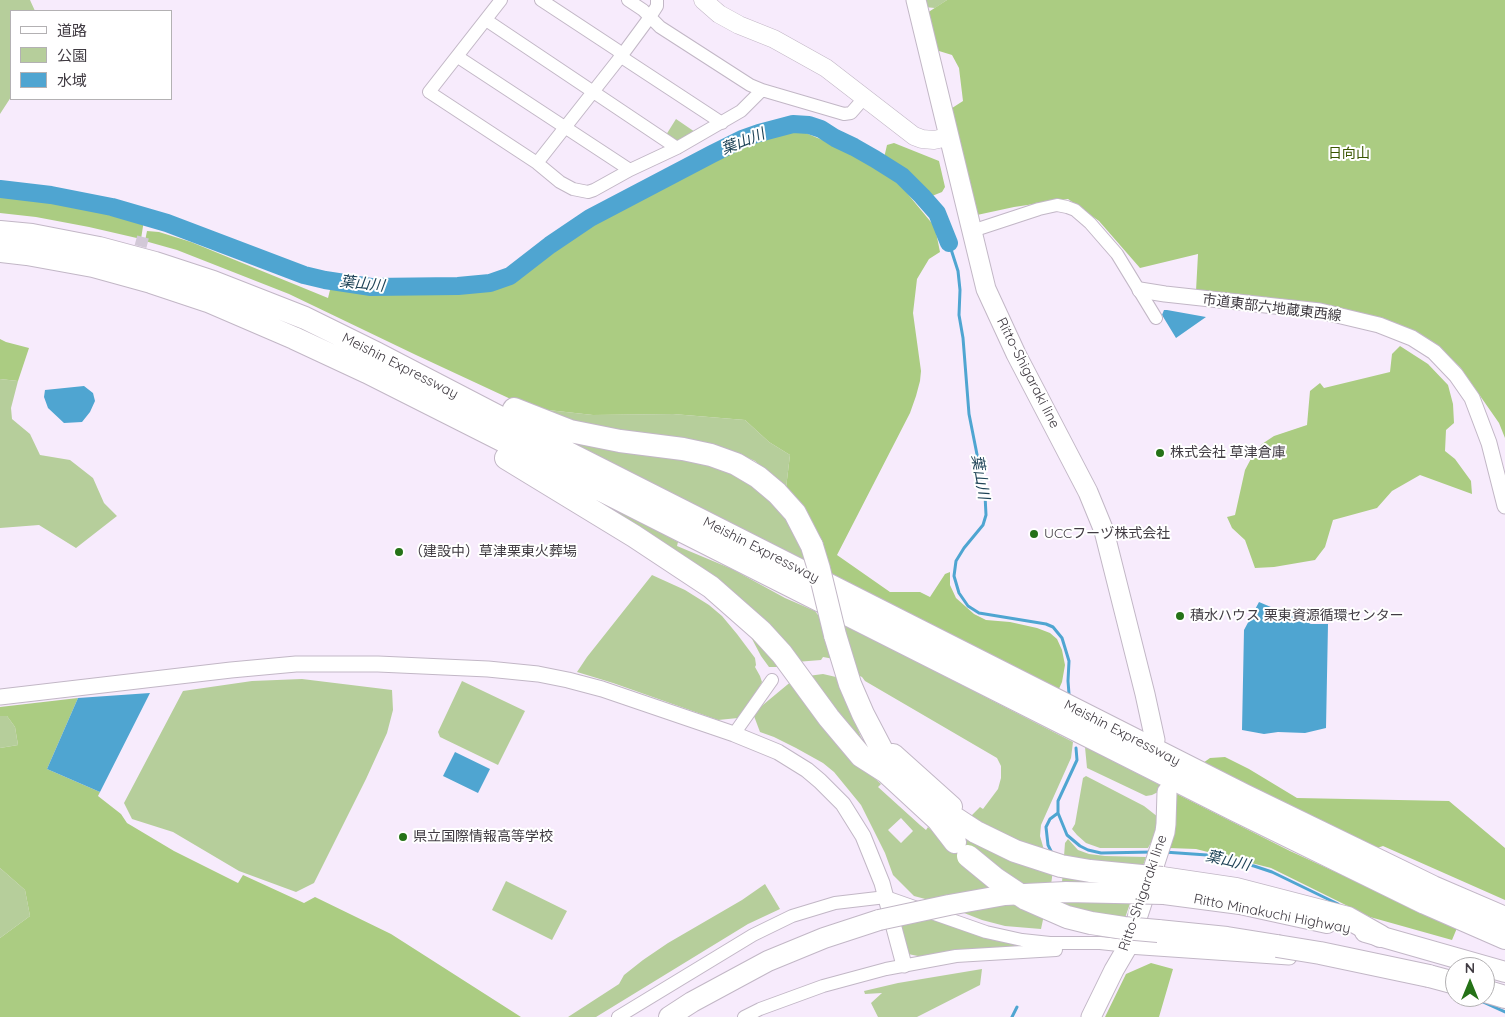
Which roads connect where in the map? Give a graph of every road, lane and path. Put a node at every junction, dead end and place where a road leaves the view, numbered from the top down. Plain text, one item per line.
1 (502, 0) edge
2 (541, 0) edge
3 (628, 0) edge
4 (657, 0) edge
5 (703, 0) edge
6 (916, 0) edge
7 (650, 17) junction
8 (486, 20) junction
9 (622, 55) junction
10 (458, 57) junction
11 (762, 90) junction
12 (593, 92) junction
13 (865, 97) junction
14 (722, 123) junction
15 (564, 127) junction
16 (948, 137) junction
17 (677, 148) junction
18 (536, 163) junction
19 (630, 170) junction
20 (972, 231) junction
21 (0, 232) edge
22 (0, 251) edge
23 (1140, 290) junction
24 (305, 318) junction
25 (1156, 318) dead end
26 (367, 372) junction
27 (1505, 506) edge
28 (772, 680) dead end
29 (0, 697) edge
30 (734, 734) junction
31 (1155, 740) dead end
32 (1167, 792) dead end
33 (965, 839) junction
34 (1161, 869) junction
35 (886, 897) junction
36 (1505, 918) edge
37 (1380, 936) joint
38 (1505, 938) edge
39 (1128, 946) junction
40 (1445, 961) edge
41 (1411, 964) joint
42 (904, 965) junction
43 (1445, 965) edge
44 (1445, 981) edge
45 (618, 1017) edge
46 (669, 1017) edge
47 (744, 1017) edge
48 (1091, 1017) edge

1 - 8 street
2 - 9 street
3 - 7 street
4 - 7 street
5 - 13 main road
6 - 16 main road, Ritto-Shigaraki line
7 - 9 street
7 - 11 street
8 - 10 street
8 - 12 street
9 - 12 street
9 - 14 street
10 - 15 street
10 - 18 street
11 - 13 street
11 - 14 street
12 - 15 street
12 - 17 street
13 - 16 main road
14 - 17 street
15 - 18 street
15 - 19 street
16 - 20 main road, Ritto-Shigaraki line
17 - 19 street
18 - 19 street
20 - 23 street
20 - 31 main road, Ritto-Shigaraki line
21 - 24 highway, Meishin Expressway
22 - 26 highway, Meishin Expressway
23 - 25 street
23 - 27 street, 市道東部六地蔵東西線
24 - 33 highway, bridge
24 - 36 highway, Meishin Expressway
26 - 33 highway
26 - 38 highway, Meishin Expressway
28 - 30 street
29 - 30 street
30 - 35 street
32 - 34 main road, Ritto-Shigaraki line
33 - 34 highway, bridge
33 - 44 highway, bridge
34 - 37 highway
34 - 39 main road, Ritto-Shigaraki line
34 - 46 highway, bridge
35 - 39 street
35 - 42 street
35 - 45 street
37 - 40 highway
39 - 41 street
39 - 42 street
39 - 48 main road, Ritto-Shigaraki line
41 - 43 street
42 - 47 street

